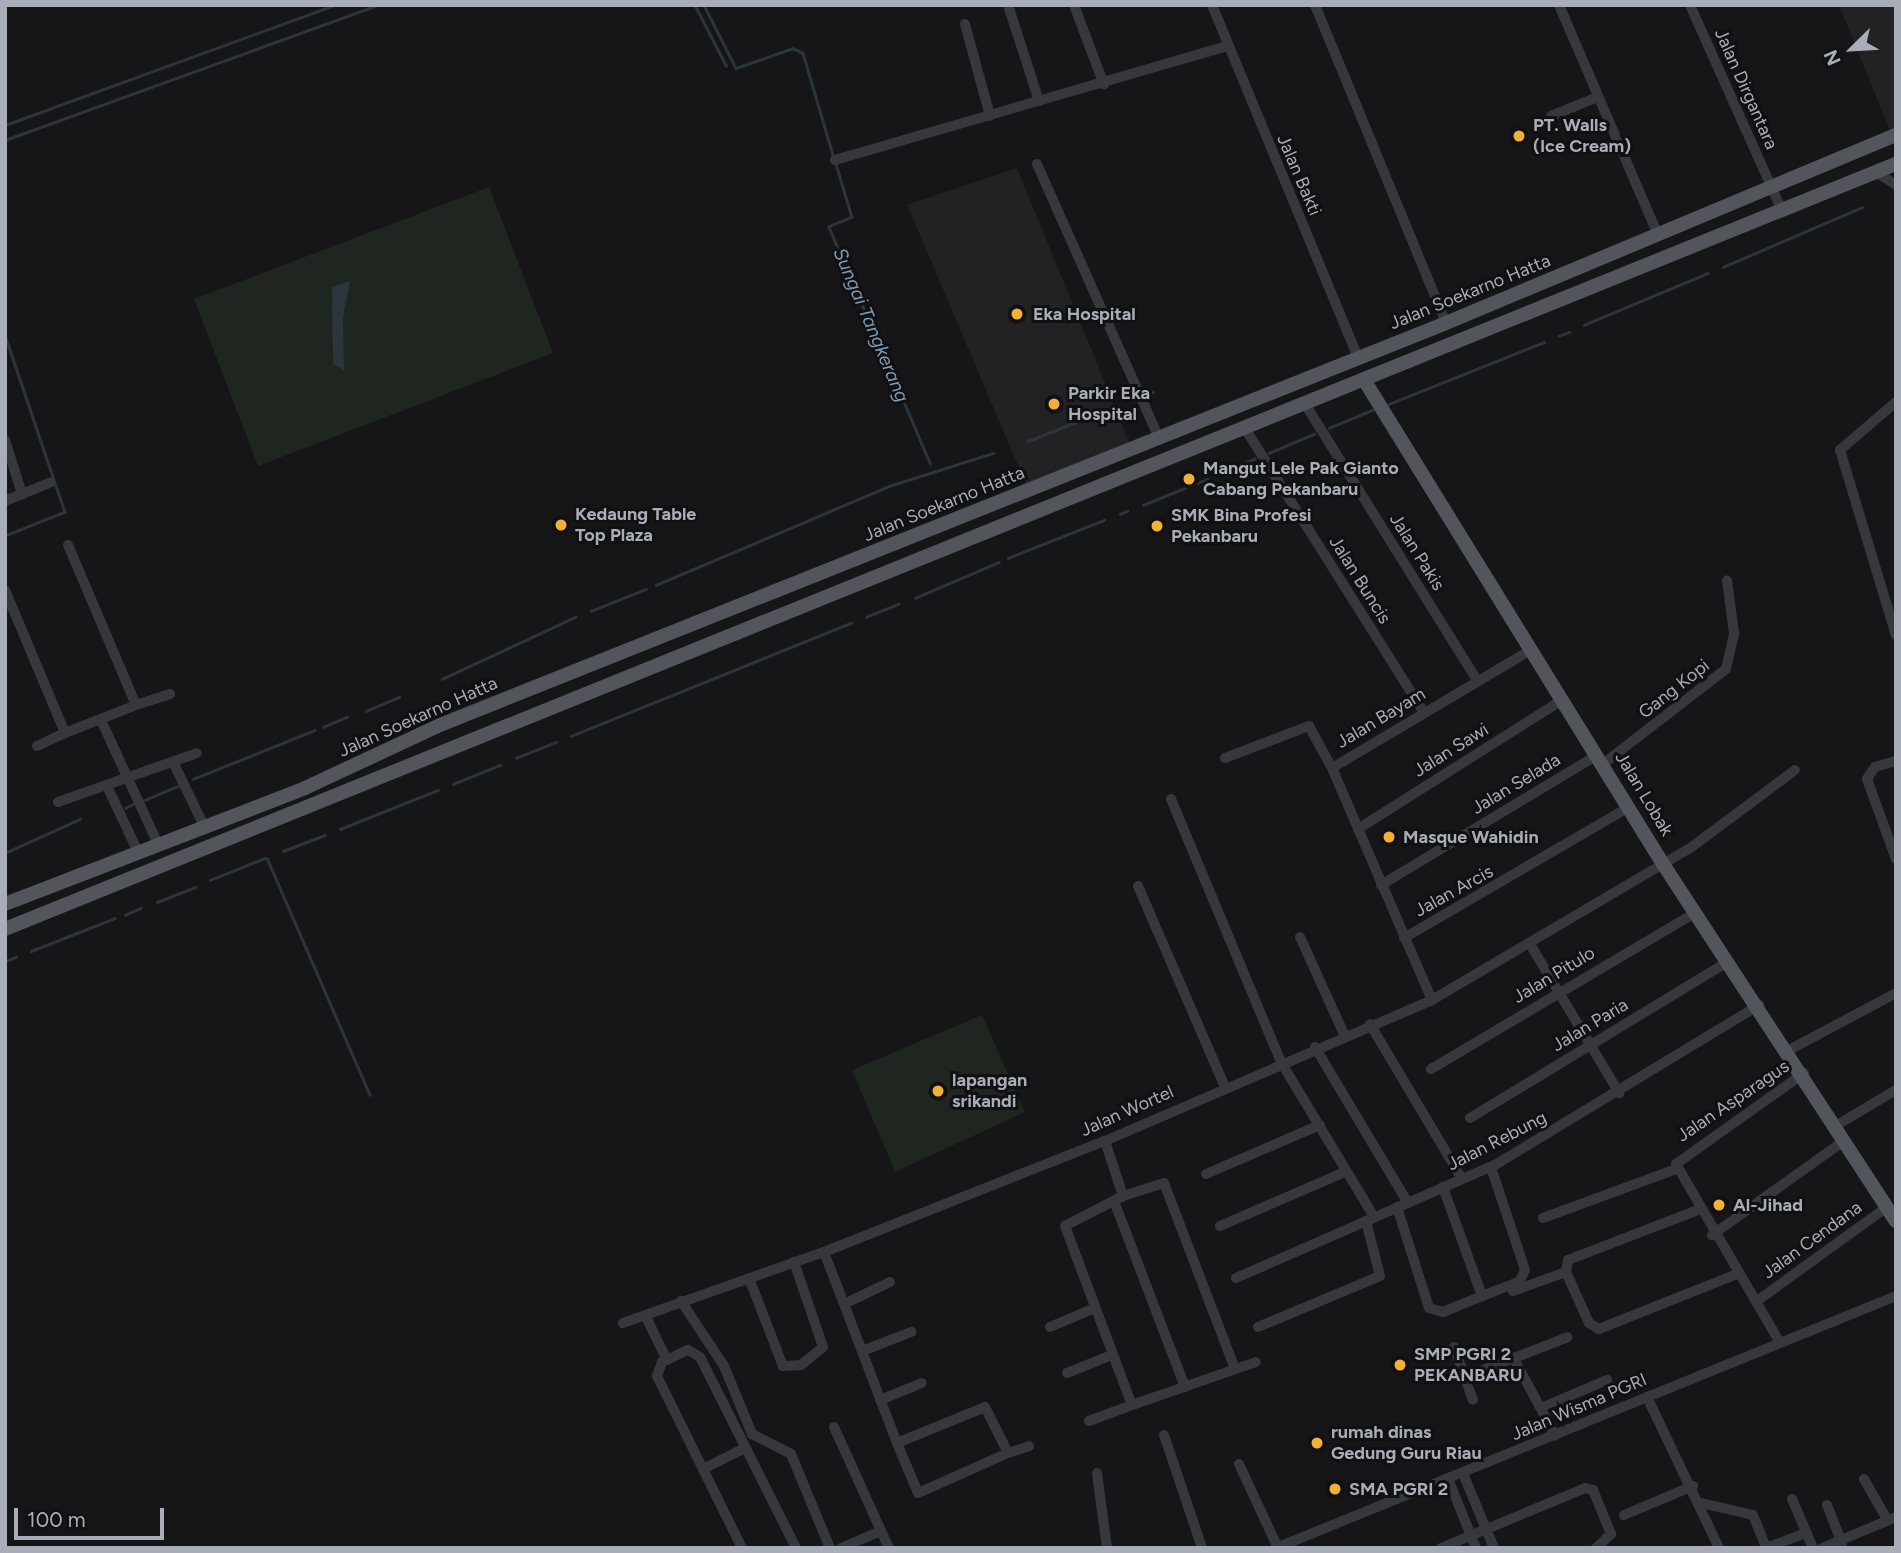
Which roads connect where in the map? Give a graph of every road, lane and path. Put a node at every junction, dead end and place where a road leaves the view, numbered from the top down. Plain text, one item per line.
1 (1008, 5) edge
2 (1074, 5) edge
3 (1212, 5) edge
4 (1315, 5) edge
5 (1559, 5) edge
6 (1689, 5) edge
7 (965, 24) dead end
8 (1227, 46) junction
9 (1104, 85) junction
10 (1595, 98) junction
11 (1039, 101) junction
12 (990, 116) junction
13 (1551, 116) dead end
14 (1896, 135) edge
15 (835, 160) dead end
16 (1037, 164) dead end
17 (1896, 164) edge
18 (1876, 172) junction
19 (1896, 185) edge
20 (1771, 188) junction
21 (1782, 211) junction
22 (1657, 235) junction
23 (1447, 323) junction
24 (1358, 357) junction
25 (1366, 383) junction
26 (1896, 402) edge
27 (1307, 407) junction
28 (1246, 430) junction
29 (1158, 436) junction
30 (5, 440) edge
31 (51, 482) dead end
32 (22, 494) junction
33 (5, 501) edge
34 (68, 545) dead end
35 (826, 573) junction
36 (1727, 580) dead end
37 (5, 590) edge
38 (836, 596) junction
39 (1896, 635) edge
40 (1531, 650) junction
41 (1477, 680) junction
42 (170, 694) dead end
43 (1562, 700) junction
44 (136, 705) junction
45 (1424, 713) junction
46 (101, 720) junction
47 (65, 733) junction
48 (37, 746) dead end
49 (197, 753) dead end
50 (1225, 758) dead end
51 (1600, 760) junction
52 (1896, 761) edge
53 (173, 762) junction
54 (1332, 768) junction
55 (1795, 770) dead end
56 (130, 777) junction
57 (107, 786) junction
58 (1171, 799) dead end
59 (58, 802) dead end
60 (1629, 807) junction
61 (205, 828) junction
62 (1358, 829) junction
63 (159, 846) junction
64 (139, 854) junction
65 (1896, 859) edge
66 (1663, 864) junction
67 (1381, 885) junction
68 (1138, 886) dead end
69 (5, 904) edge
70 (1696, 912) junction
71 (5, 929) edge
72 (1300, 937) dead end
73 (1404, 938) junction
74 (1530, 944) junction
75 (1728, 962) junction
76 (1559, 991) junction
77 (1896, 993) edge
78 (1432, 1000) junction
79 (1759, 1005) junction
80 (1370, 1024) junction
81 (1344, 1034) junction
82 (1589, 1046) junction
83 (1315, 1047) junction
84 (1789, 1049) junction
85 (1281, 1062) junction
86 (1431, 1069) dead end
87 (1804, 1073) junction
88 (1225, 1087) junction
89 (1896, 1090) edge
90 (1619, 1093) junction
91 (1470, 1118) dead end
92 (1320, 1125) junction
93 (1837, 1125) junction
94 (1845, 1140) junction
95 (1105, 1141) junction
96 (1678, 1163) junction
97 (1491, 1167) junction
98 (1347, 1171) junction
99 (1206, 1174) dead end
100 (1462, 1179) junction
101 (1443, 1187) junction
102 (1119, 1199) junction
103 (1403, 1205) junction
104 (1887, 1207) junction
105 (1698, 1210) junction
106 (1543, 1218) dead end
107 (1370, 1219) junction
108 (1896, 1221) edge
109 (1220, 1226) dead end
110 (1712, 1235) junction
111 (824, 1252) junction
112 (794, 1262) junction
113 (1566, 1272) junction
114 (1737, 1274) junction
115 (749, 1278) junction
116 (1236, 1278) dead end
117 (890, 1282) dead end
118 (1482, 1296) junction
119 (1896, 1296) edge
120 (681, 1301) junction
121 (1757, 1301) junction
122 (844, 1304) junction
123 (1095, 1308) junction
124 (645, 1315) junction
125 (1446, 1315) dead end
126 (623, 1323) dead end
127 (1051, 1327) dead end
128 (1258, 1327) dead end
129 (911, 1332) dead end
130 (1568, 1337) dead end
131 (1779, 1341) junction
132 (1454, 1347) dead end
133 (862, 1352) junction
134 (1112, 1355) junction
135 (1513, 1357) junction
136 (667, 1360) junction
137 (1256, 1362) dead end
138 (1235, 1369) junction
139 (1067, 1373) dead end
140 (1465, 1377) junction
141 (1607, 1380) dead end
142 (922, 1383) dead end
143 (1185, 1387) junction
144 (1647, 1397) junction
145 (880, 1399) junction
146 (1473, 1400) dead end
147 (1132, 1405) junction
148 (1541, 1408) junction
149 (1089, 1421) dead end
150 (834, 1427) dead end
151 (1164, 1435) dead end
152 (1555, 1436) junction
153 (897, 1443) junction
154 (1029, 1446) dead end
155 (745, 1448) junction
156 (1008, 1453) junction
157 (1239, 1464) dead end
158 (703, 1469) junction
159 (1097, 1473) dead end
160 (1464, 1476) junction
161 (1864, 1479) dead end
162 (1449, 1481) junction
163 (1693, 1486) junction
164 (1792, 1499) dead end
165 (1701, 1503) junction
166 (1827, 1505) dead end
167 (1625, 1515) dead end
168 (1892, 1519) edge
169 (1486, 1528) junction
170 (881, 1531) junction
171 (1806, 1533) junction
172 (1471, 1536) junction
173 (1842, 1542) junction
174 (1277, 1547) edge
175 (742, 1548) edge
176 (796, 1548) edge
177 (830, 1548) edge
178 (841, 1548) edge
179 (889, 1548) edge
180 (1107, 1548) edge
181 (1202, 1548) edge
182 (1441, 1548) edge
183 (1476, 1548) edge
184 (1494, 1548) edge
185 (1596, 1548) edge
186 (1719, 1548) edge
187 (1766, 1548) edge
188 (1813, 1548) edge
189 (1822, 1548) edge

1 - 11 street
2 - 9 street
3 - 8 street, Jalan Bakti
4 - 23 street
5 - 10 street
6 - 20 street, Jalan Dirgantara
7 - 12 street
8 - 9 street
8 - 24 street, Jalan Bakti
9 - 11 street
10 - 13 street
10 - 22 street
11 - 12 street
12 - 15 street
14 - 20 main road, Jalan Soekarno Hatta
16 - 29 street
17 - 18 main road
18 - 19 street
18 - 21 main road
20 - 21 street, Jalan Dirgantara
20 - 22 main road, Jalan Soekarno Hatta
21 - 25 main road
22 - 23 main road, Jalan Soekarno Hatta
23 - 24 main road, Jalan Soekarno Hatta
24 - 29 main road, Jalan Soekarno Hatta
25 - 27 main road
25 - 40 main road, Jalan Lobak
26 - 39 street
27 - 28 main road
27 - 41 street, Jalan Pakis
28 - 38 main road
28 - 45 street, Jalan Buncis
29 - 35 main road, Jalan Soekarno Hatta
30 - 32 street
31 - 32 street
32 - 33 street
34 - 44 street
35 - 38 main road
35 - 61 main road, Jalan Soekarno Hatta
36 - 51 street, Gang Kopi
37 - 47 street
38 - 71 main road
40 - 41 street, Jalan Bayam
40 - 43 main road, Jalan Lobak
41 - 45 street, Jalan Bayam
42 - 44 street
43 - 51 main road, Jalan Lobak
43 - 62 street, Jalan Sawi
44 - 46 street
45 - 54 street, Jalan Bayam
46 - 47 street
46 - 56 street
47 - 48 street
49 - 53 street
50 - 54 street, Jalan Bayam
51 - 60 main road, Jalan Lobak
51 - 67 street, Jalan Selada
52 - 65 street
53 - 56 street
53 - 61 street
54 - 62 street
55 - 66 street, Jalan Wortel
56 - 57 street
56 - 63 street
57 - 59 street
57 - 64 street
58 - 85 street
60 - 66 main road, Jalan Lobak
60 - 73 street, Jalan Arcis
61 - 63 main road, Jalan Soekarno Hatta
62 - 67 street
63 - 64 main road, Jalan Soekarno Hatta
64 - 69 main road, Jalan Soekarno Hatta
66 - 70 main road, Jalan Lobak
66 - 74 street, Jalan Wortel
67 - 73 street
68 - 88 street
70 - 75 main road, Jalan Lobak
70 - 76 street, Jalan Pitulo
72 - 81 street
73 - 78 street
74 - 76 street
74 - 78 street, Jalan Wortel
75 - 79 main road, Jalan Lobak
75 - 82 street, Jalan Paria
76 - 82 street
76 - 86 street, Jalan Pitulo
77 - 84 street
78 - 80 street, Jalan Wortel
79 - 84 main road, Jalan Lobak
79 - 90 street, Jalan Rebung
80 - 81 street, Jalan Wortel
80 - 100 street
81 - 83 street, Jalan Wortel
82 - 90 street
82 - 91 street, Jalan Paria
83 - 85 street, Jalan Wortel
83 - 103 street
84 - 87 main road, Jalan Lobak
85 - 88 street, Jalan Wortel
85 - 92 street
87 - 93 main road, Jalan Lobak
87 - 96 street, Jalan Asparagus
88 - 95 street, Jalan Wortel
89 - 93 street
90 - 97 street, Jalan Rebung
92 - 98 street
92 - 99 street
93 - 94 main road, Jalan Lobak
94 - 104 main road, Jalan Lobak
94 - 110 street
95 - 102 street
95 - 111 street, Jalan Wortel
96 - 105 street
96 - 106 street, Jalan Asparagus
97 - 100 street, Jalan Rebung
97 - 118 street
98 - 107 street
98 - 109 street
100 - 101 street, Jalan Rebung
101 - 103 street, Jalan Rebung
101 - 118 street
102 - 123 street
102 - 138 street
102 - 143 street
103 - 107 street, Jalan Rebung
103 - 118 street
104 - 108 main road, Jalan Lobak
104 - 121 street, Jalan Cendana
105 - 110 street
105 - 113 street
107 - 116 street, Jalan Rebung
107 - 128 street
110 - 114 street
111 - 112 street, Jalan Wortel
111 - 122 street
112 - 115 street, Jalan Wortel
112 - 115 street
113 - 114 street
113 - 125 street
114 - 121 street
115 - 120 street, Jalan Wortel
117 - 122 street
119 - 131 street, Jalan Wisma PGRI
120 - 124 street, Jalan Wortel
120 - 177 street
121 - 131 street
122 - 133 street
123 - 127 street
123 - 134 street
124 - 126 street, Jalan Wortel
124 - 136 street
129 - 133 street
130 - 135 street
131 - 144 street, Jalan Wisma PGRI
132 - 140 street
133 - 145 street
134 - 139 street
134 - 147 street
135 - 140 street
135 - 148 street
136 - 155 street
136 - 158 street
137 - 138 street
138 - 143 street
140 - 146 street
141 - 148 street
142 - 145 street
143 - 147 street
144 - 152 street, Jalan Wisma PGRI
144 - 163 street
145 - 153 street
147 - 149 street
148 - 152 street
150 - 170 street
151 - 181 street
152 - 160 street, Jalan Wisma PGRI
153 - 156 street
153 - 156 street
154 - 156 street
155 - 158 street
155 - 176 street
157 - 174 street
158 - 175 street
159 - 180 street
160 - 162 street, Jalan Wisma PGRI
160 - 169 street
161 - 168 street
162 - 172 street
162 - 174 street, Jalan Wisma PGRI
163 - 165 street
163 - 167 street
164 - 171 street
165 - 186 street
165 - 187 street
166 - 173 street
168 - 173 street
169 - 172 street
169 - 184 street
169 - 185 street
170 - 178 street
170 - 179 street
171 - 187 street
171 - 188 street
172 - 182 street
172 - 183 street
173 - 189 street

